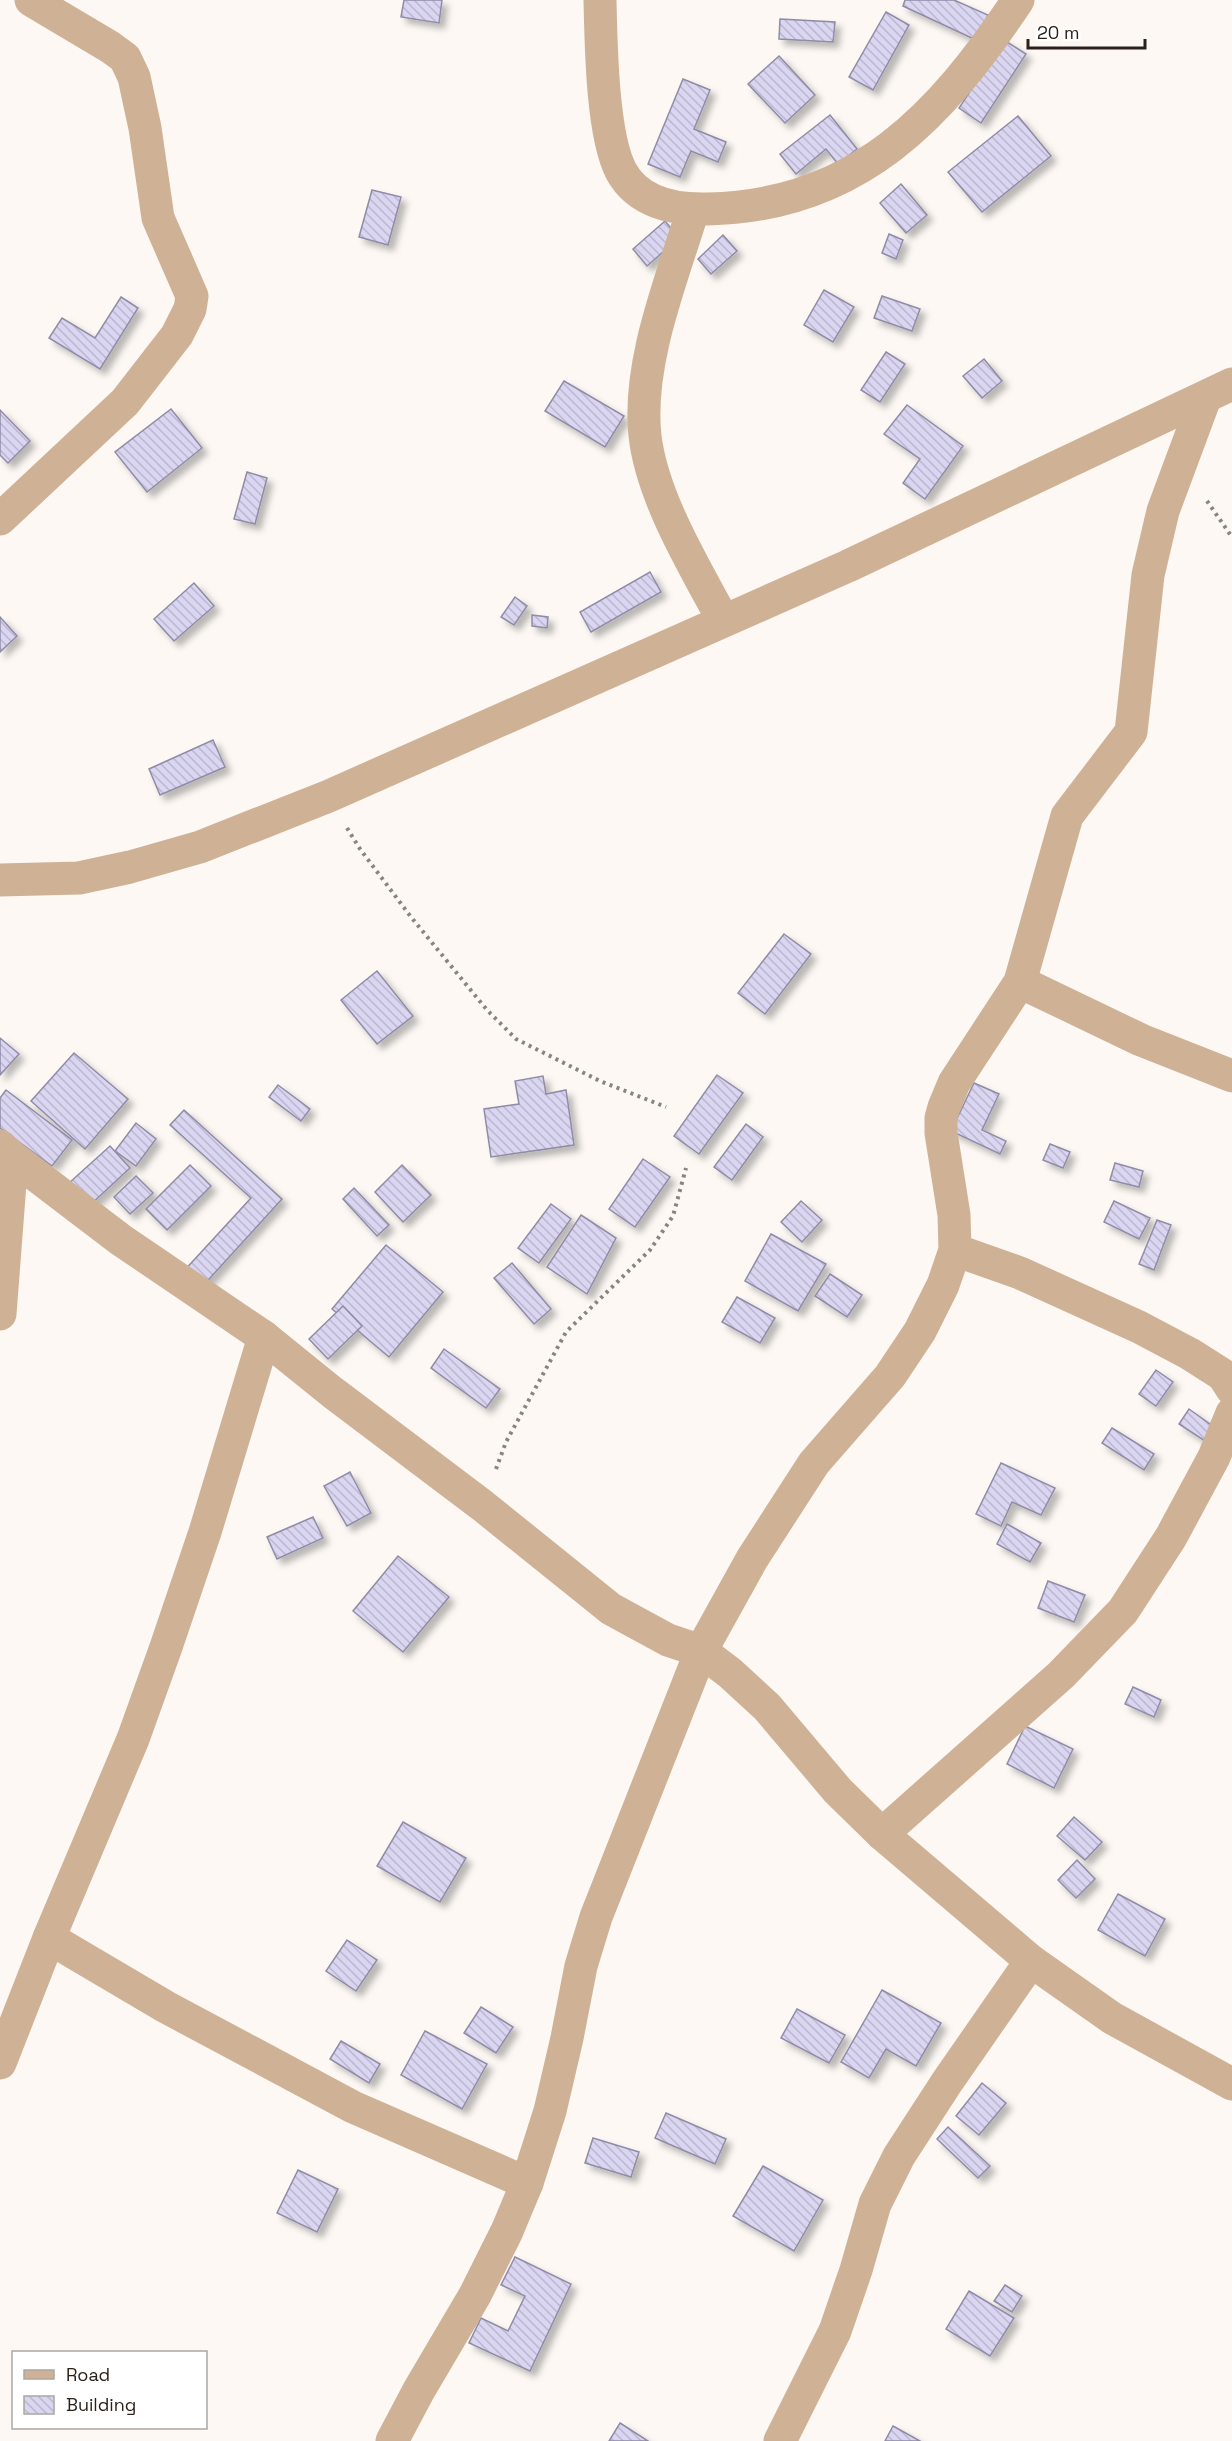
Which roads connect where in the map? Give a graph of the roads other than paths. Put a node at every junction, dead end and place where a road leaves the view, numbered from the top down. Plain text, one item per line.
1 (31, 0) edge
2 (600, 0) edge
3 (1018, 0) edge
4 (693, 210) junction
5 (1218, 391) edge
6 (0, 519) edge
7 (723, 620) junction
8 (0, 880) edge
9 (1020, 982) junction
10 (1232, 1076) edge
11 (6, 1151) edge
12 (955, 1250) junction
13 (0, 1314) edge
14 (264, 1337) junction
15 (1229, 1379) edge
16 (1232, 1413) edge
17 (701, 1651) junction
18 (882, 1834) junction
19 (49, 1938) junction
20 (1031, 1961) junction
21 (0, 2062) edge
22 (1232, 2084) edge
23 (527, 2183) junction
24 (392, 2441) edge
25 (780, 2441) edge

1 - 6 street
2 - 4 street
3 - 4 street
4 - 7 street
5 - 7 street
5 - 9 street
7 - 8 street
9 - 10 street
9 - 12 street
11 - 13 street
11 - 14 street
12 - 15 street
12 - 17 street
14 - 17 street
14 - 19 street
16 - 18 street
17 - 18 street
17 - 23 street
18 - 20 street
19 - 21 street
19 - 23 street
20 - 22 street
20 - 25 street
23 - 24 street

